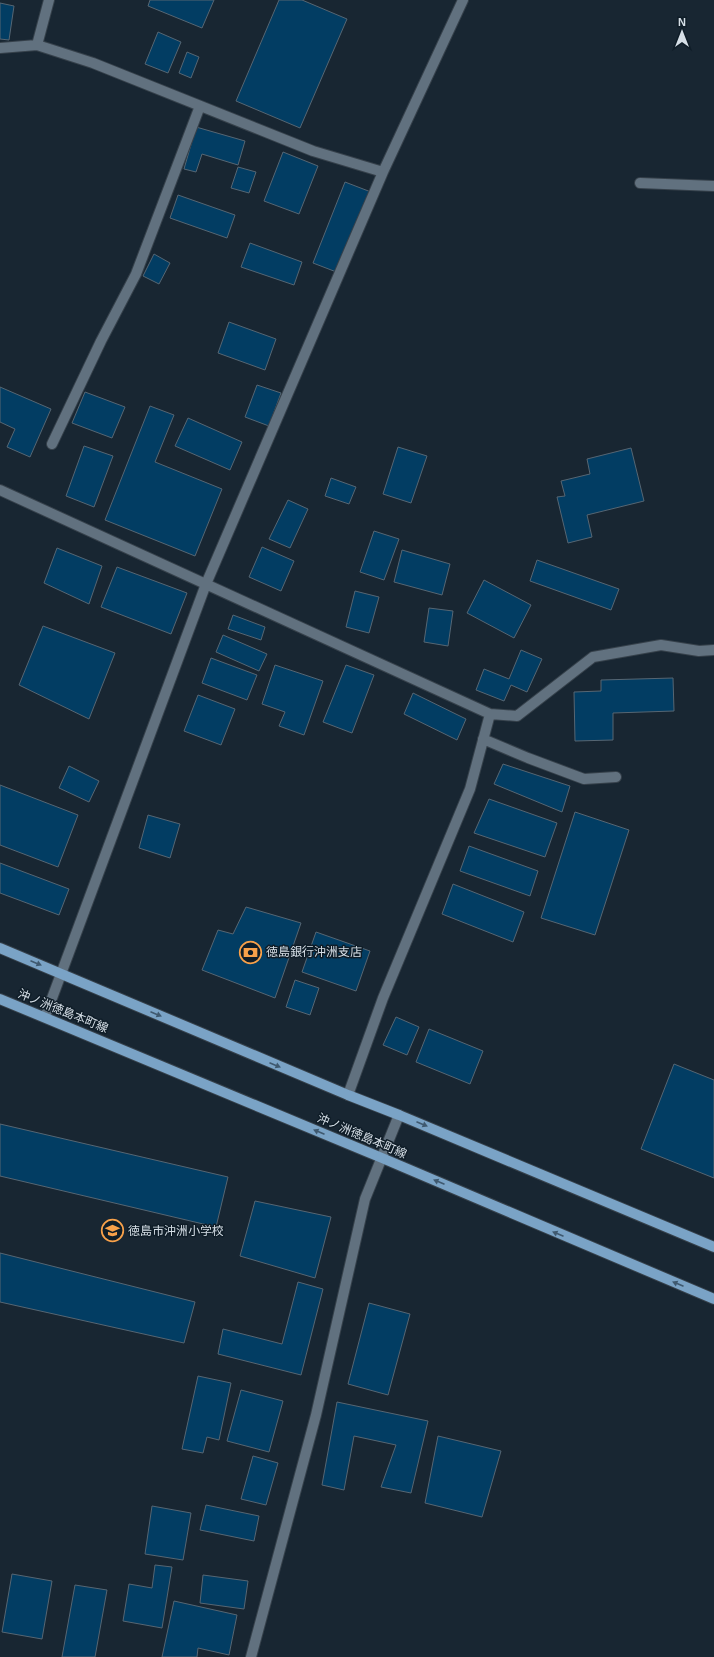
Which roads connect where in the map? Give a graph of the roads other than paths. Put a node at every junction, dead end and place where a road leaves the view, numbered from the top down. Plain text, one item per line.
1 (49, 0) edge
2 (463, 0) edge
3 (37, 45) junction
4 (0, 48) edge
5 (200, 106) junction
6 (383, 172) junction
7 (640, 183) dead end
8 (714, 186) edge
9 (52, 444) dead end
10 (0, 490) edge
11 (206, 584) junction
12 (714, 650) edge
13 (490, 714) junction
14 (483, 739) junction
15 (616, 777) dead end
16 (0, 948) edge
17 (60, 974) junction
18 (0, 999) edge
19 (45, 1017) junction
20 (348, 1095) junction
21 (399, 1115) junction
22 (382, 1158) junction
23 (714, 1247) edge
24 (714, 1299) edge
25 (251, 1657) edge

1 - 3 street
2 - 6 street
3 - 4 street
3 - 5 street
5 - 6 street
5 - 9 street
6 - 11 street
7 - 8 street
10 - 11 street
11 - 13 street
11 - 17 street
12 - 13 street
13 - 14 street
14 - 15 street
14 - 20 street
16 -> 17 main road
17 - 19 street
17 -> 20 main road
18 - 19 main road, 沖ノ洲徳島本町線
22 -> 19 main road, 沖ノ洲徳島本町線
20 - 21 main road
21 - 22 street
21 -> 23 main road
24 -> 22 main road, 沖ノ洲徳島本町線
22 - 25 street

